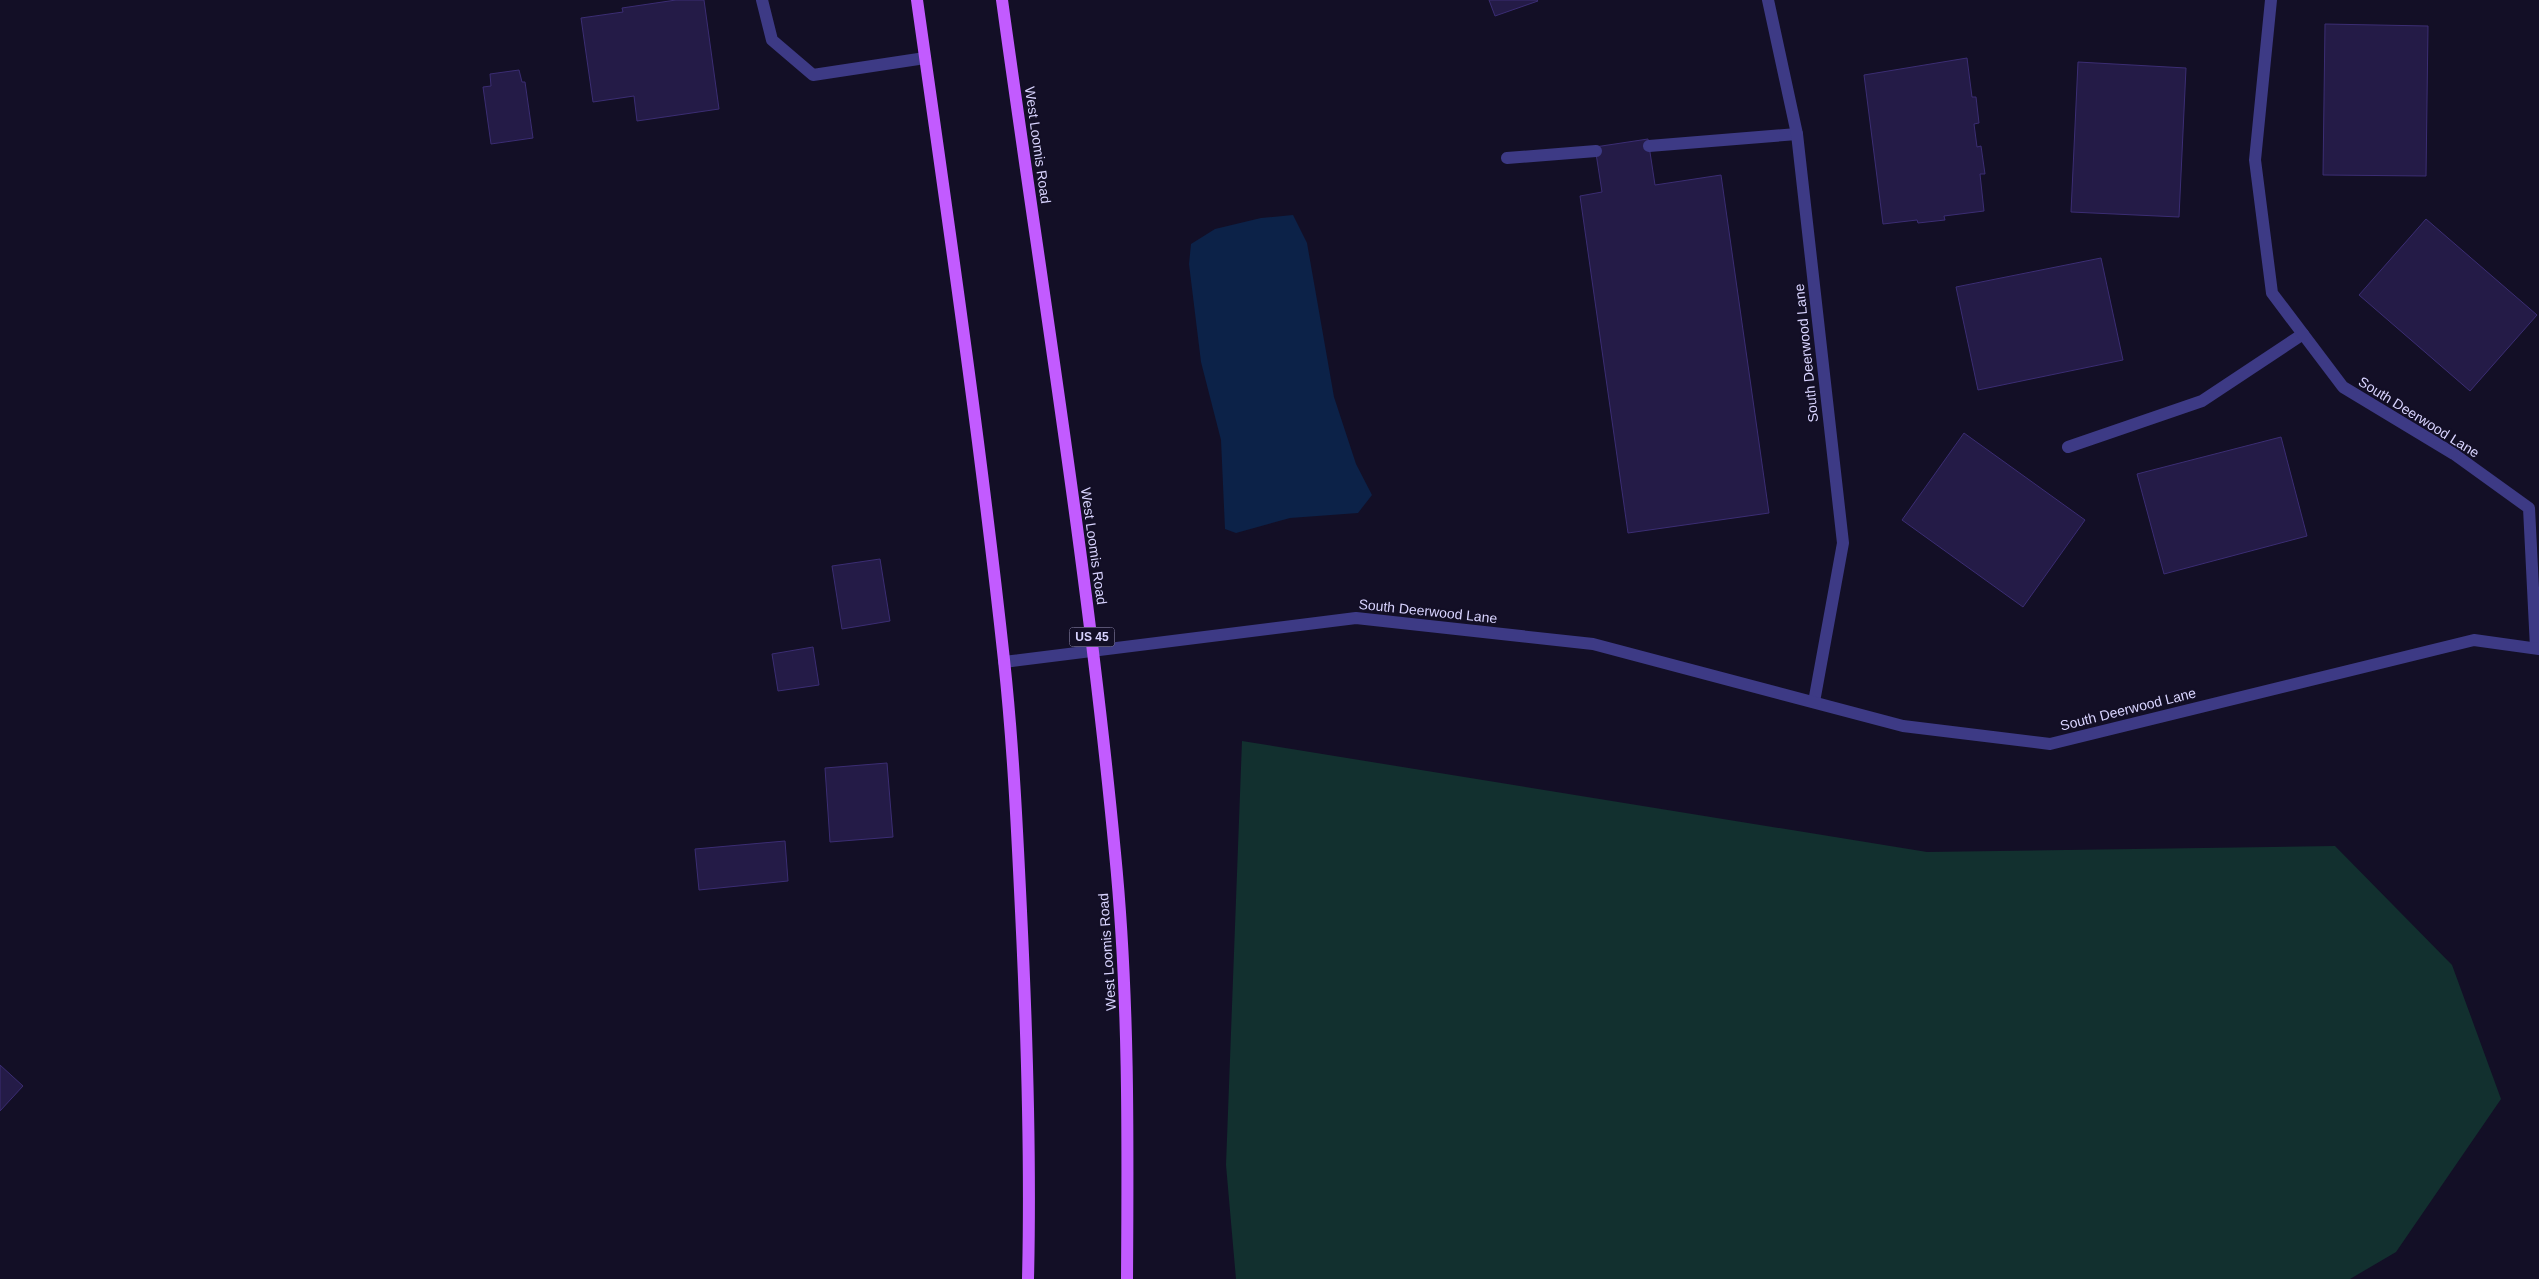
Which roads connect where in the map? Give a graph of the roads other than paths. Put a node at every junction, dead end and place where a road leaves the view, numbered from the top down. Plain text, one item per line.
1 (762, 0) edge
2 (917, 0) edge
3 (1002, 0) edge
4 (1768, 0) edge
5 (2271, 0) edge
6 (925, 58) junction
7 (1797, 134) junction
8 (1649, 146) dead end
9 (1596, 151) dead end
10 (1507, 158) dead end
11 (2302, 334) junction
12 (2068, 447) dead end
13 (2538, 649) edge
14 (1094, 650) junction
15 (1004, 662) junction
16 (1814, 702) junction
17 (1028, 1279) edge
18 (1127, 1279) edge

1 - 6 street
2 - 6 main road
3 - 14 main road, West Loomis Road / US 45
4 - 7 street, South Deerwood Lane
5 - 11 street, South Deerwood Lane
6 - 15 main road
7 - 8 street
7 - 16 street, South Deerwood Lane
9 - 10 street
11 - 12 street
11 - 13 street, South Deerwood Lane
13 - 16 street, South Deerwood Lane
14 - 15 street, South Deerwood Lane
14 - 16 street, South Deerwood Lane
14 - 18 main road, West Loomis Road / US 45
15 - 17 main road

